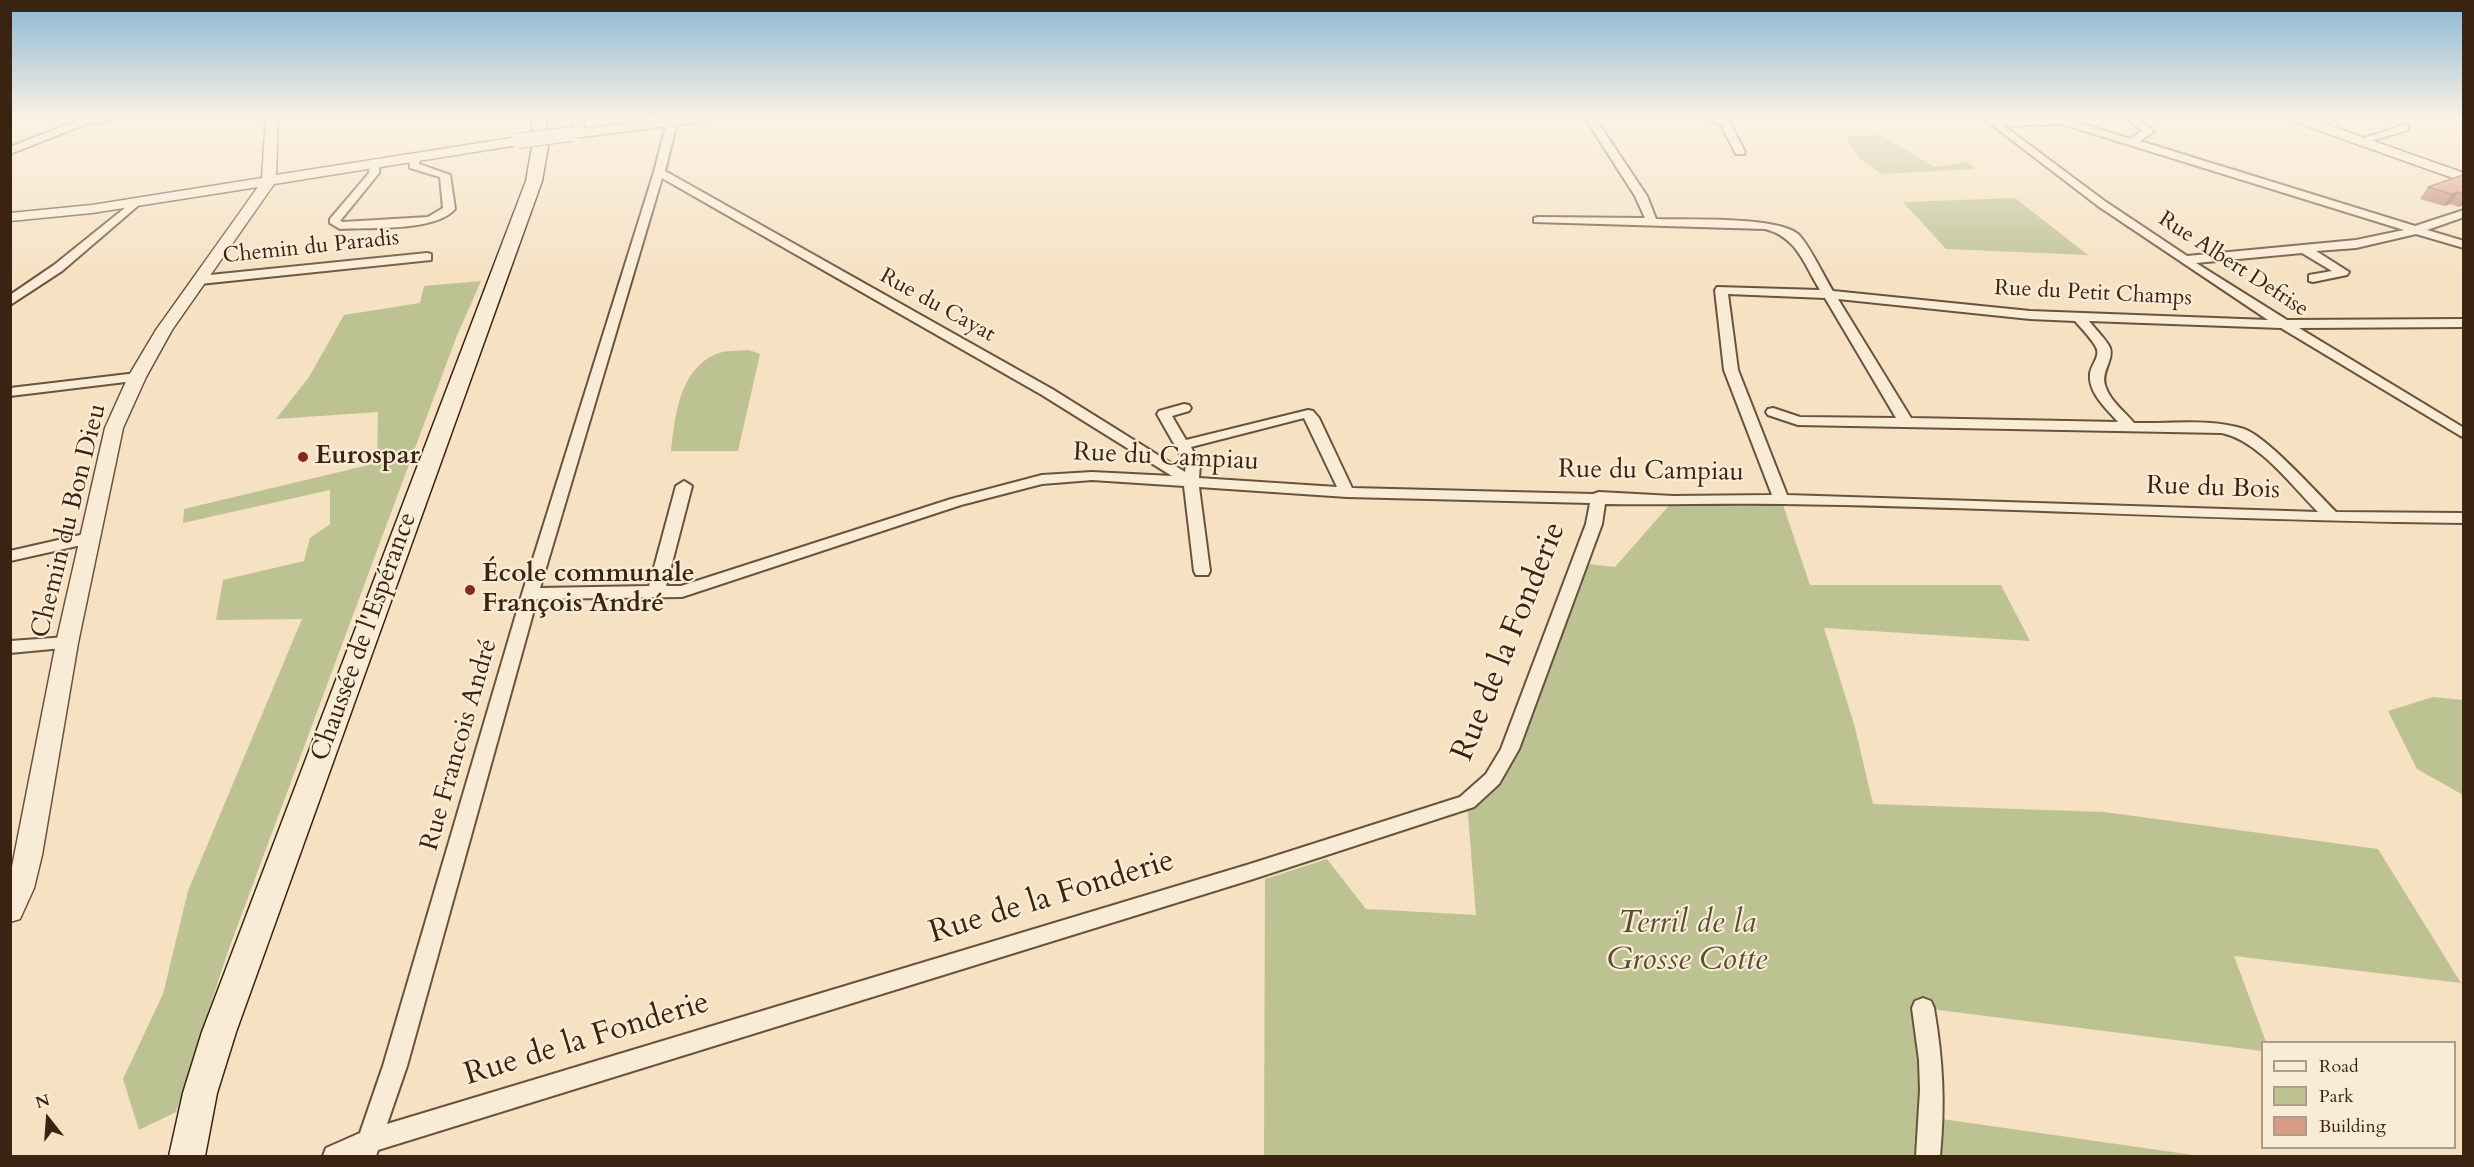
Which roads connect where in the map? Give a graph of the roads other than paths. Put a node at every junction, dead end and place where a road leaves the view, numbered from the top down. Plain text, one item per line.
1 (269, 172) edge
2 (322, 172) edge
3 (374, 172) edge
4 (436, 172) edge
5 (536, 172) edge
6 (659, 172) joint
7 (1626, 172) edge
8 (2057, 172) edge
9 (2230, 172) edge
10 (2448, 172) edge
11 (2463, 178) edge
12 (269, 181) junction
13 (136, 202) junction
14 (2463, 213) edge
15 (10, 217) edge
16 (1538, 220) dead end
17 (1652, 222) junction
18 (2416, 230) junction
19 (2463, 245) edge
20 (2304, 249) junction
21 (427, 257) dead end
22 (2186, 260) junction
23 (2313, 278) dead end
24 (200, 280) junction
25 (1721, 290) joint
26 (1830, 295) junction
27 (10, 301) edge
28 (2079, 317) junction
29 (2463, 322) edge
30 (2284, 324) junction
31 (137, 377) junction
32 (12, 394) edge
33 (1184, 408) dead end
34 (1773, 412) dead end
35 (1906, 422) junction
36 (2129, 426) junction
37 (2463, 434) edge
38 (1182, 445) junction
39 (1191, 482) junction
40 (684, 486) dead end
41 (1347, 492) junction
42 (1599, 497) junction
43 (1780, 499) junction
44 (1962, 505) joint
45 (2332, 517) junction
46 (2463, 518) edge
47 (89, 538) junction
48 (10, 556) edge
49 (1202, 571) dead end
50 (656, 591) junction
51 (530, 594) junction
52 (67, 643) junction
53 (10, 647) edge
54 (10, 911) edge
55 (1923, 1008) dead end
56 (367, 1149) edge
57 (187, 1156) edge
58 (335, 1156) edge
59 (1928, 1156) edge

1 - 12 street
2 - 12 street
3 - 4 street
5 - 57 main road, Chaussée de l'Espérance
6 - 39 street, Rue du Cayat
6 - 51 street, Rue Francois André
7 - 17 street
8 - 22 street, Rue Albert Defrise
9 - 18 street
10 - 11 street
12 - 13 street
12 - 24 street, Chemin du Bon Dieu
13 - 15 street
13 - 27 street
14 - 18 street
16 - 17 street
17 - 26 street
18 - 19 street
18 - 20 street
20 - 22 street
20 - 23 street
21 - 24 street, Chemin du Paradis
22 - 30 street, Rue Albert Defrise
24 - 31 street, Chemin du Bon Dieu
25 - 26 street, Rue du Petit Champs
25 - 43 street, Rue du Campiau
26 - 28 street, Rue du Petit Champs
26 - 35 street
28 - 30 street, Rue du Petit Champs
28 - 36 street
29 - 30 street, Rue du Petit Champs
30 - 37 street, Rue Albert Defrise
31 - 32 street
31 - 47 street, Chemin du Bon Dieu
33 - 38 street
34 - 35 street
35 - 36 street
36 - 45 street
38 - 39 street
38 - 41 street
39 - 41 street, Rue du Campiau
39 - 49 street
39 - 50 street, Rue du Campiau
40 - 50 street
41 - 42 street, Rue du Campiau
42 - 43 street, Rue du Campiau
42 - 56 street, Rue de la Fonderie
43 - 44 street, Rue du Campiau
44 - 45 street, Rue du Bois
45 - 46 street, Rue du Bois
47 - 48 street
47 - 52 street, Chemin du Bon Dieu
50 - 51 street, Rue du Campiau
51 - 56 street, Rue Francois André
52 - 53 street
52 - 54 street, Chemin du Bon Dieu
55 - 59 street
56 - 58 street, Rue de la Fonderie

